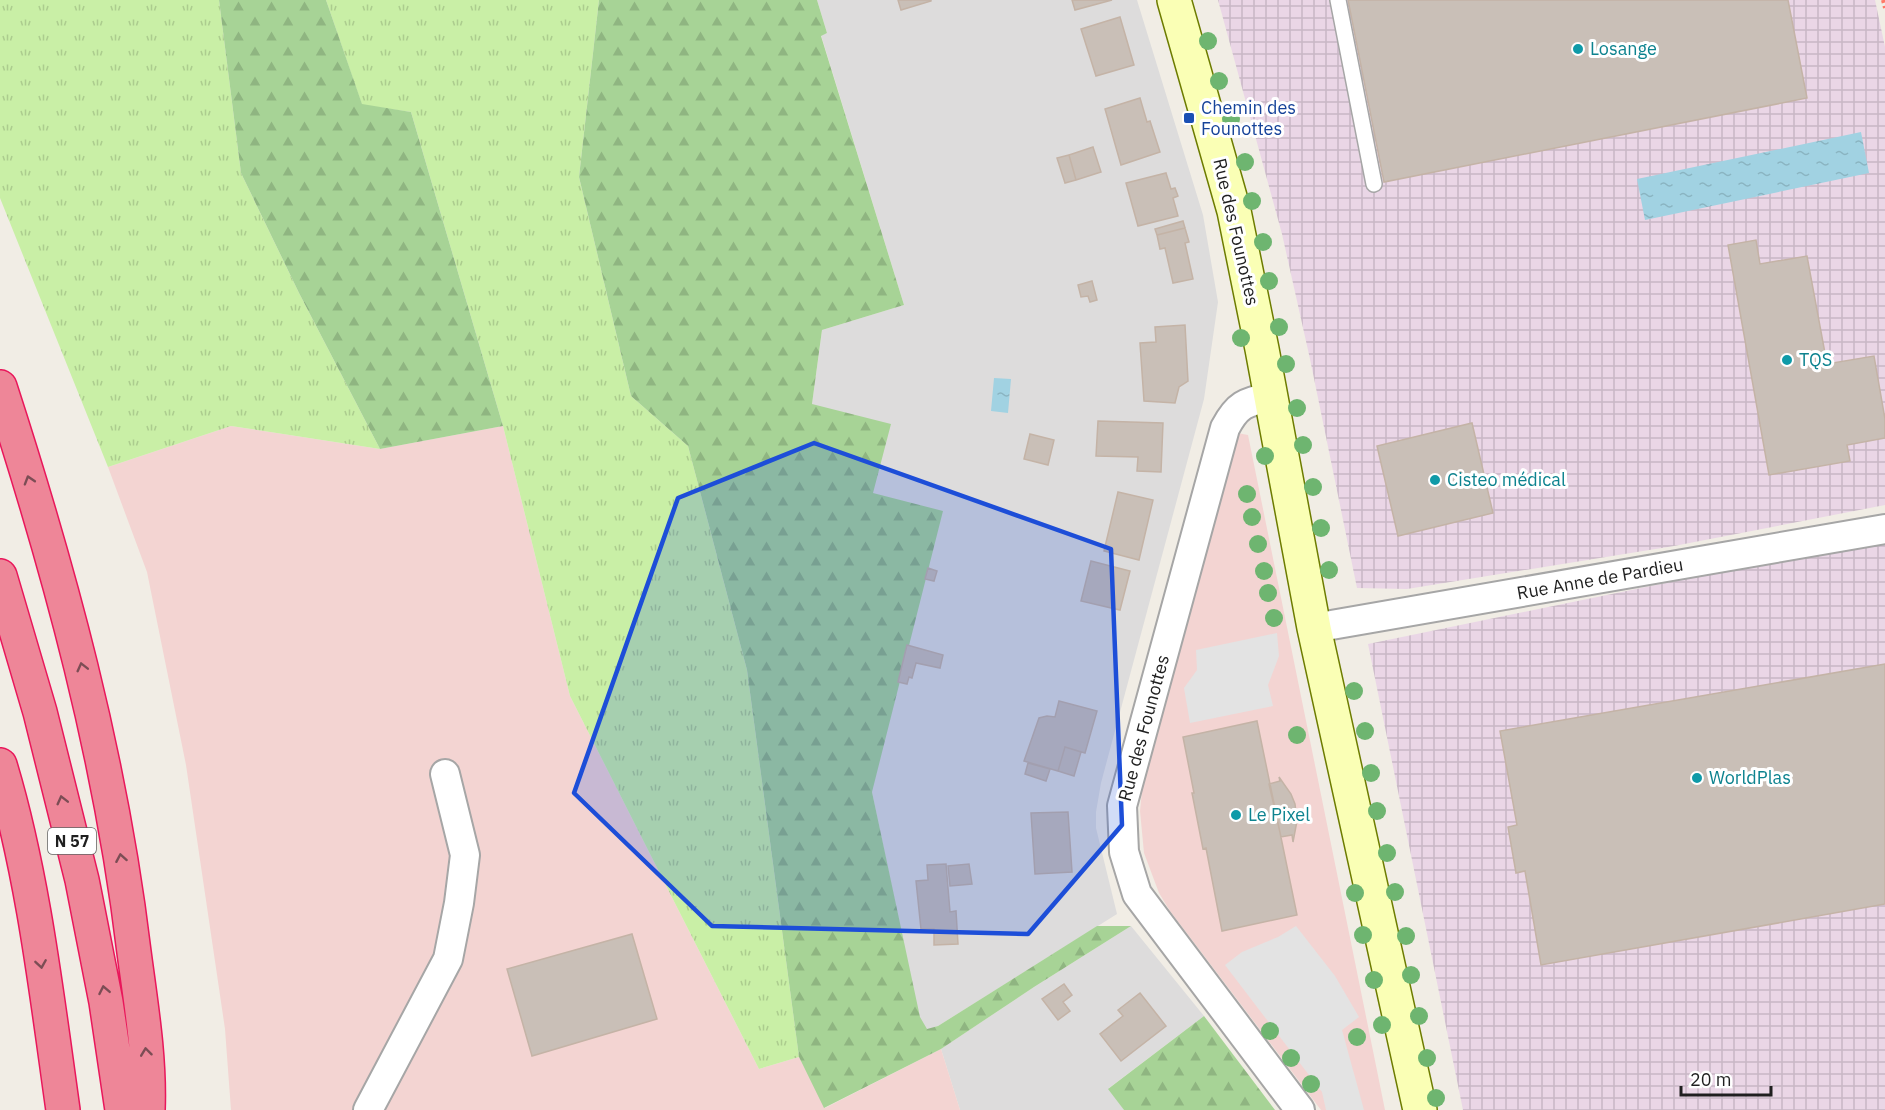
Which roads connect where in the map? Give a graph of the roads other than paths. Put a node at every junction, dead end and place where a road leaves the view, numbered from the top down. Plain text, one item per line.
1 (1174, 0) edge
2 (1338, 0) edge
3 (1374, 184) dead end
4 (0, 387) edge
5 (1270, 397) junction
6 (1885, 529) edge
7 (0, 576) edge
8 (1314, 628) junction
9 (0, 765) edge
10 (445, 774) dead end
11 (0, 821) edge
12 (32, 906) junction
13 (63, 1110) edge
14 (122, 1110) edge
15 (148, 1110) edge
16 (368, 1110) edge
17 (1300, 1110) edge
18 (1420, 1110) edge

1 - 5 street, Rue des Founottes
2 - 3 lane
15 -> 4 highway
5 - 8 street, Rue des Founottes
5 - 17 street, Rue des Founottes
6 - 8 street, Rue Anne de Pardieu
14 -> 7 highway, N 57
8 - 18 street, Rue des Founottes
9 - 12 highway, N 57
10 - 16 street
11 - 12 highway
12 -> 13 highway, N 57

